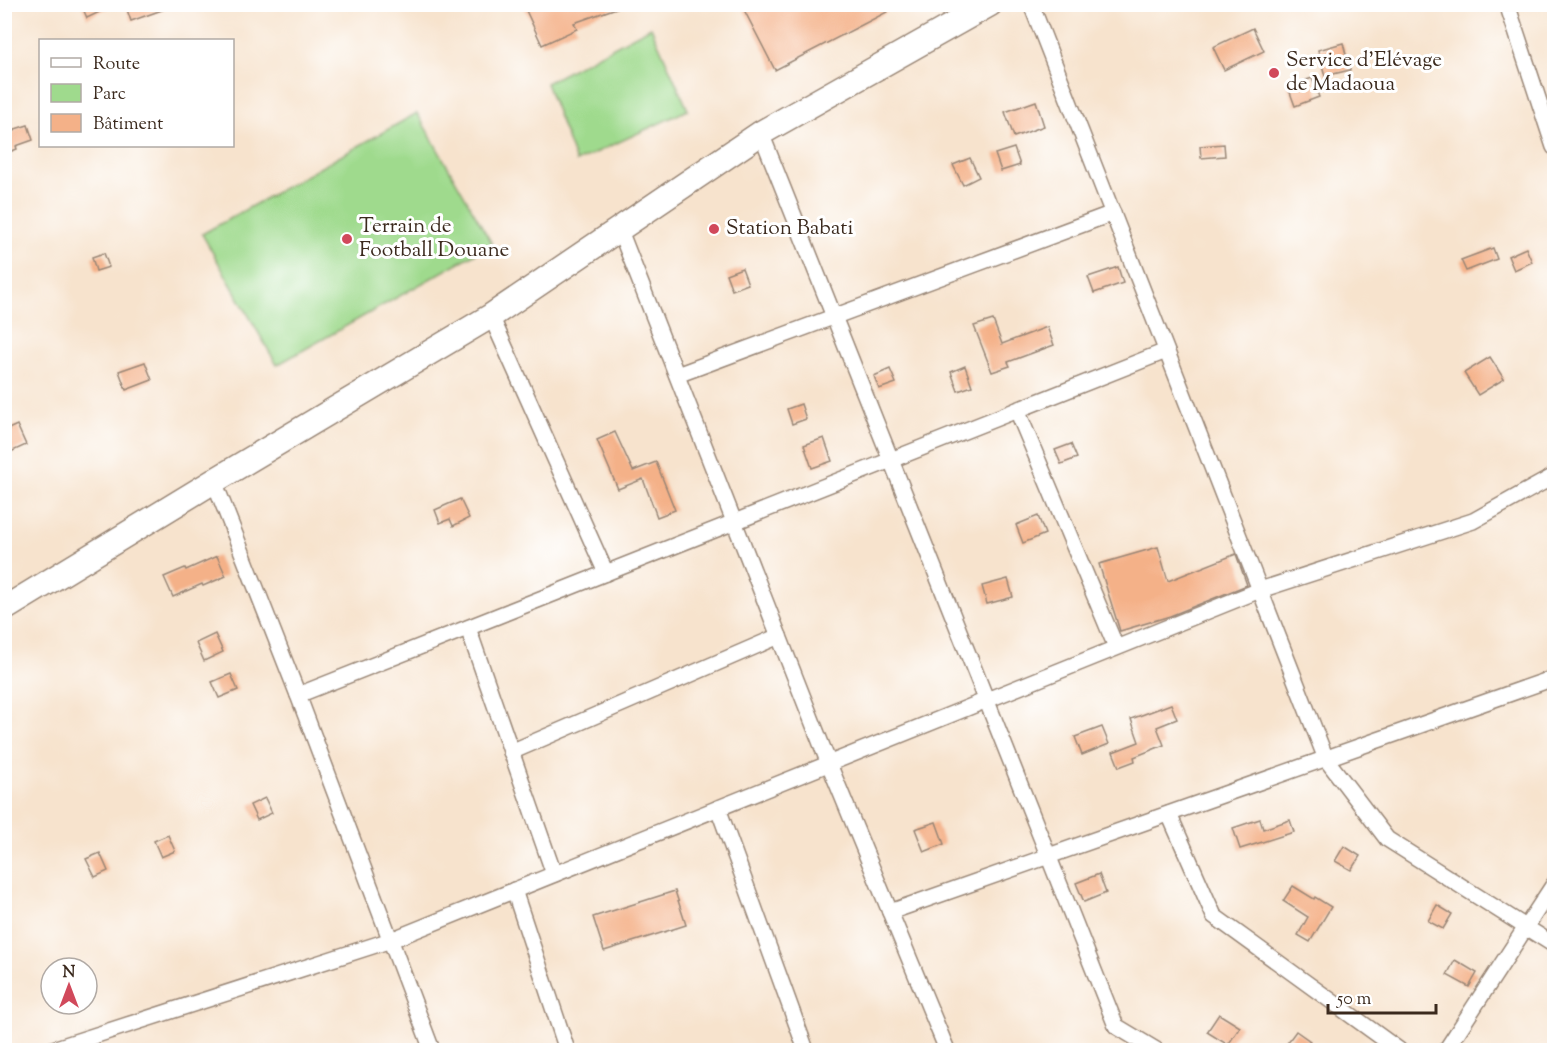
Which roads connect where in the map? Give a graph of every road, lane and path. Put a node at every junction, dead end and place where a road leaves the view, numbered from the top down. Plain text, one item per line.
1 (990, 4) edge
2 (1031, 4) edge
3 (1507, 4) edge
4 (761, 133) junction
5 (1554, 147) edge
6 (1113, 213) junction
7 (619, 228) junction
8 (491, 316) junction
9 (835, 316) junction
10 (1166, 351) junction
11 (677, 375) junction
12 (1017, 410) junction
13 (892, 460) junction
14 (1554, 476) edge
15 (214, 481) junction
16 (735, 522) junction
17 (606, 573) junction
18 (1260, 590) junction
19 (4, 609) edge
20 (468, 628) junction
21 (779, 636) junction
22 (1116, 648) junction
23 (1554, 678) edge
24 (298, 695) junction
25 (987, 700) junction
26 (511, 752) junction
27 (1326, 759) junction
28 (829, 764) junction
29 (718, 808) junction
30 (1169, 814) junction
31 (1049, 856) junction
32 (554, 874) junction
33 (1554, 884) edge
34 (514, 890) junction
35 (890, 912) junction
36 (1526, 927) junction
37 (391, 940) junction
38 (1554, 945) edge
39 (50, 1050) edge
40 (432, 1050) edge
41 (567, 1050) edge
42 (806, 1050) edge
43 (947, 1050) edge
44 (1156, 1050) edge
45 (1399, 1050) edge
46 (1446, 1050) edge

1 - 4 highway
2 - 6 street
3 - 5 street
4 - 7 highway
4 - 9 street
6 - 9 street
6 - 10 street
7 - 8 highway
7 - 11 street
8 - 15 highway
8 - 17 street
9 - 11 street
9 - 13 street
10 - 12 street
10 - 18 street
11 - 16 street
12 - 13 street
12 - 22 street
13 - 16 street
13 - 25 street
14 - 18 street
15 - 19 highway
15 - 24 street
16 - 17 street
16 - 21 street
17 - 20 street
18 - 22 street
18 - 27 street
20 - 24 street
20 - 26 street
21 - 26 street
21 - 28 street
22 - 25 street
23 - 27 street
24 - 37 street
25 - 28 street
25 - 31 street
26 - 32 street
27 - 30 street
27 - 36 street
28 - 29 street
28 - 35 street
29 - 32 street
29 - 42 street
30 - 31 street
30 - 45 street
31 - 35 street
31 - 44 street
32 - 34 street
33 - 36 street
34 - 37 street
34 - 41 street
35 - 43 street
36 - 38 street
36 - 46 street
37 - 39 street
37 - 40 street

